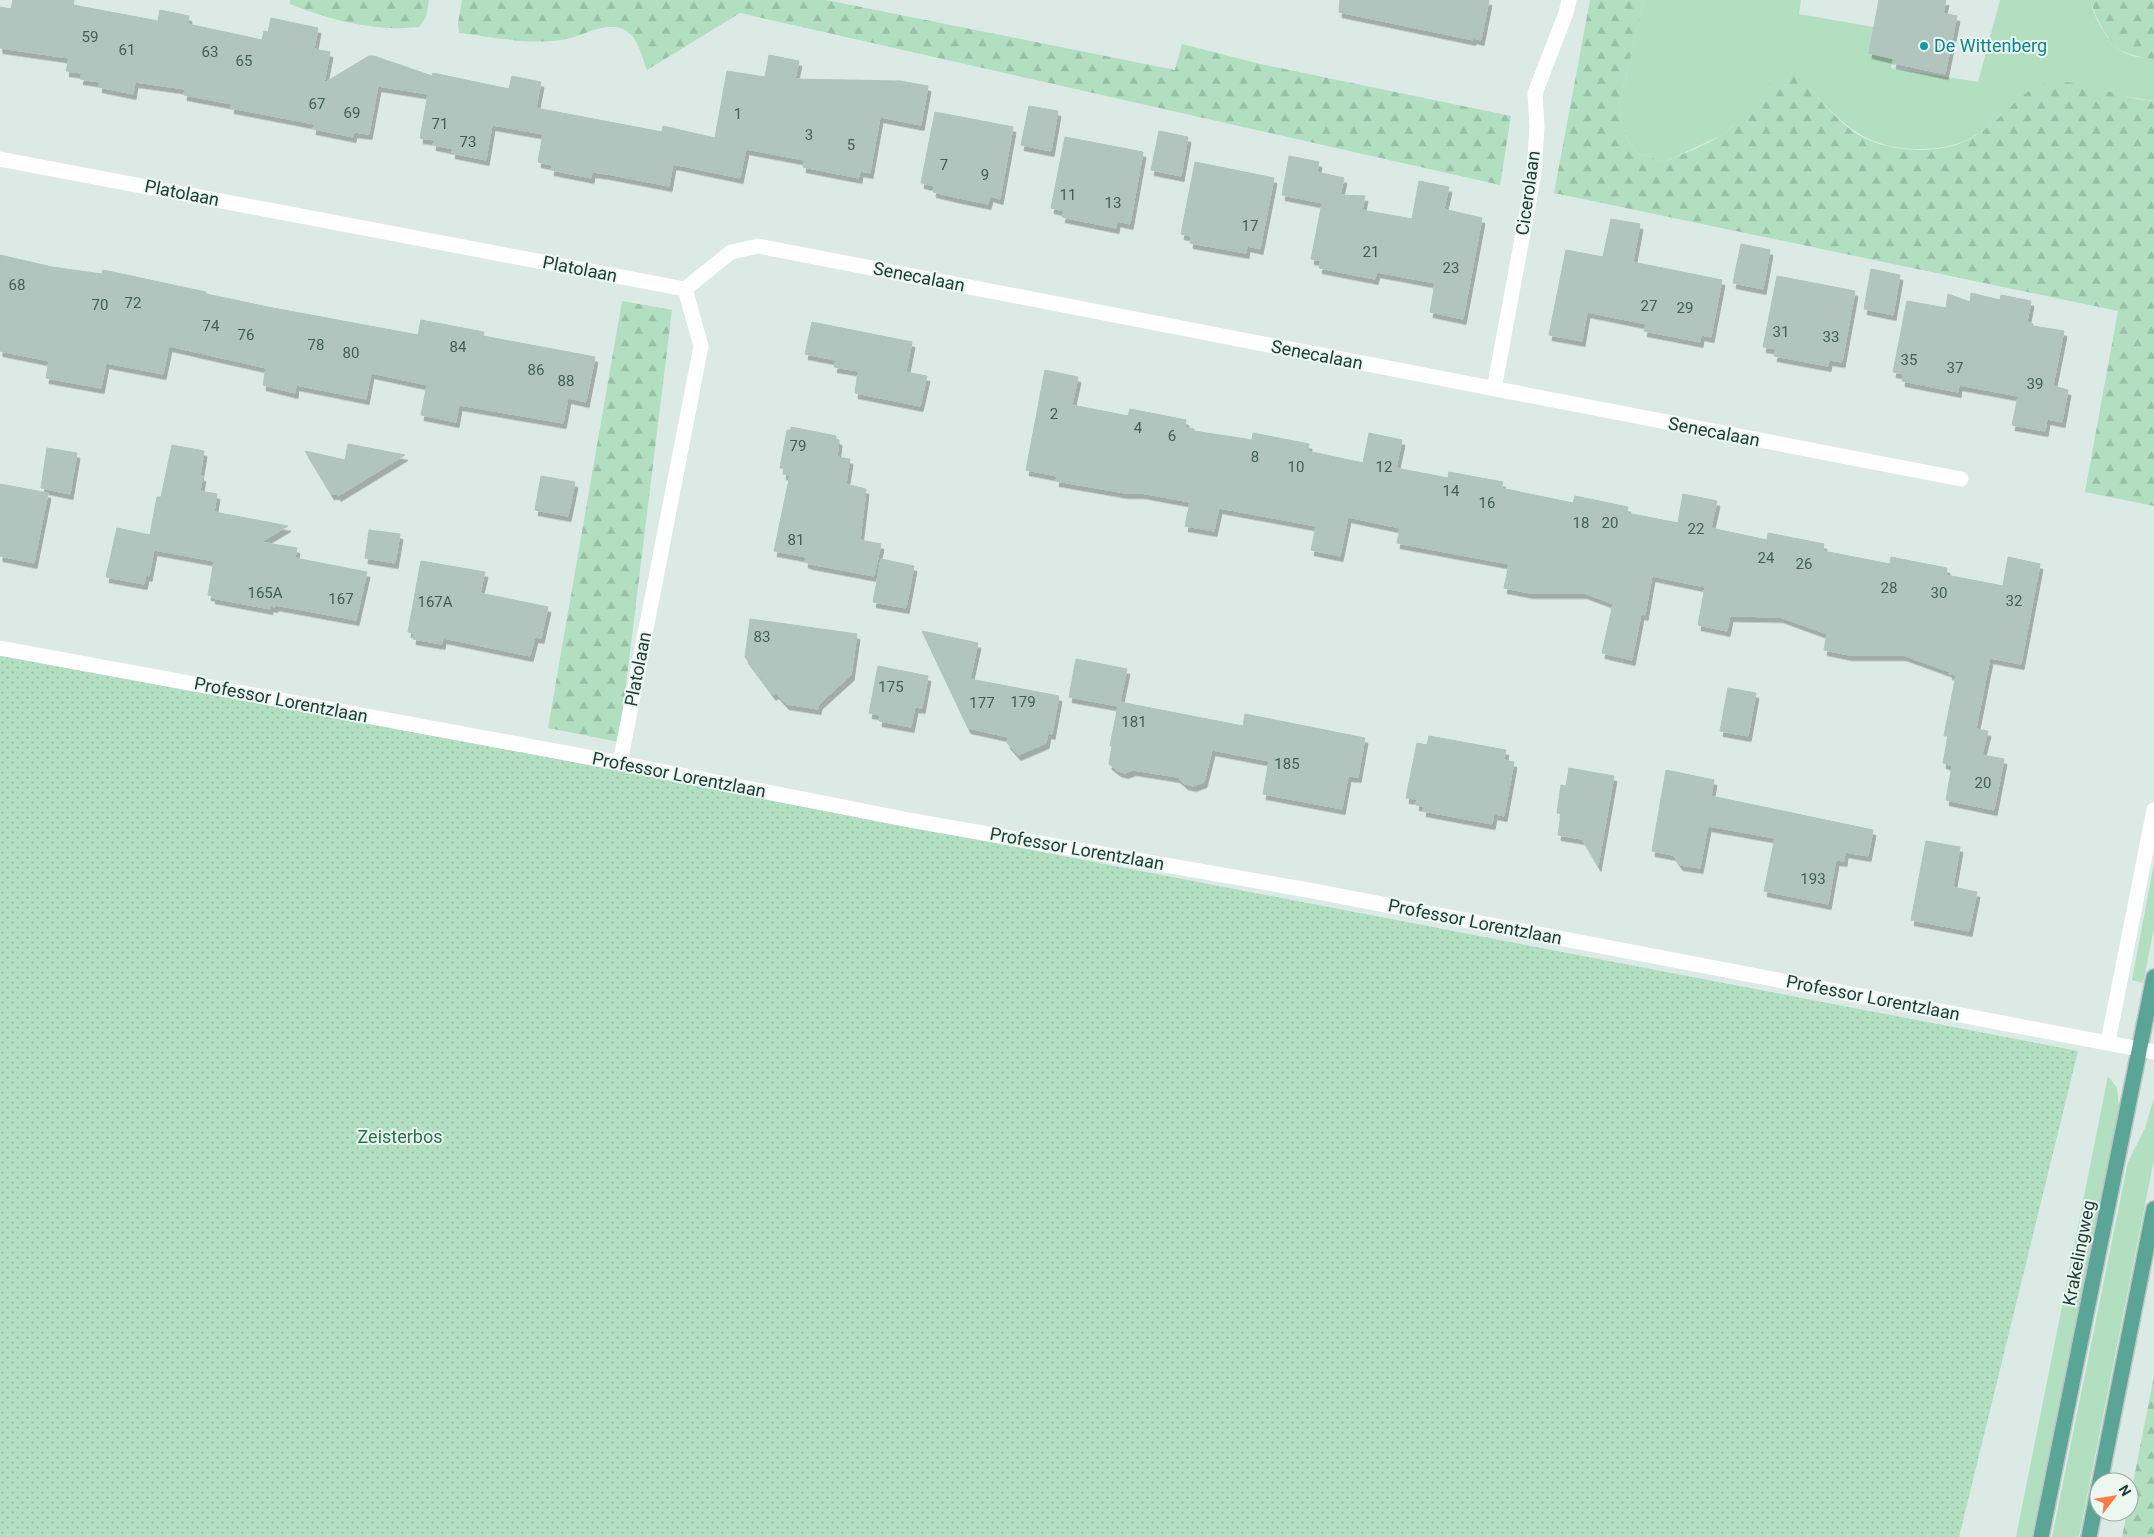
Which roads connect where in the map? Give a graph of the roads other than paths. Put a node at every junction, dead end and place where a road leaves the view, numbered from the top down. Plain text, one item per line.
1 (1569, 0) edge
2 (0, 158) edge
3 (685, 288) junction
4 (1494, 389) junction
5 (1961, 479) dead end
6 (0, 648) edge
7 (620, 763) junction
8 (2154, 810) edge
9 (2154, 977) edge
10 (2108, 1042) junction
11 (2147, 1050) edge
12 (2154, 1208) edge
13 (2102, 1472) edge
14 (2092, 1522) edge
15 (2041, 1537) edge
16 (2089, 1537) edge

1 - 4 street, Cicerolaan
2 - 3 street, Platolaan
3 - 4 street, Senecalaan
3 - 7 street, Platolaan
4 - 5 street, Senecalaan
6 - 7 street, Professor Lorentzlaan
7 - 10 street, Professor Lorentzlaan
8 - 10 street
9 - 11 main road, Krakelingweg
10 - 11 street, Professor Lorentzlaan
11 - 15 main road, Krakelingweg
12 - 13 main road
14 - 16 main road

